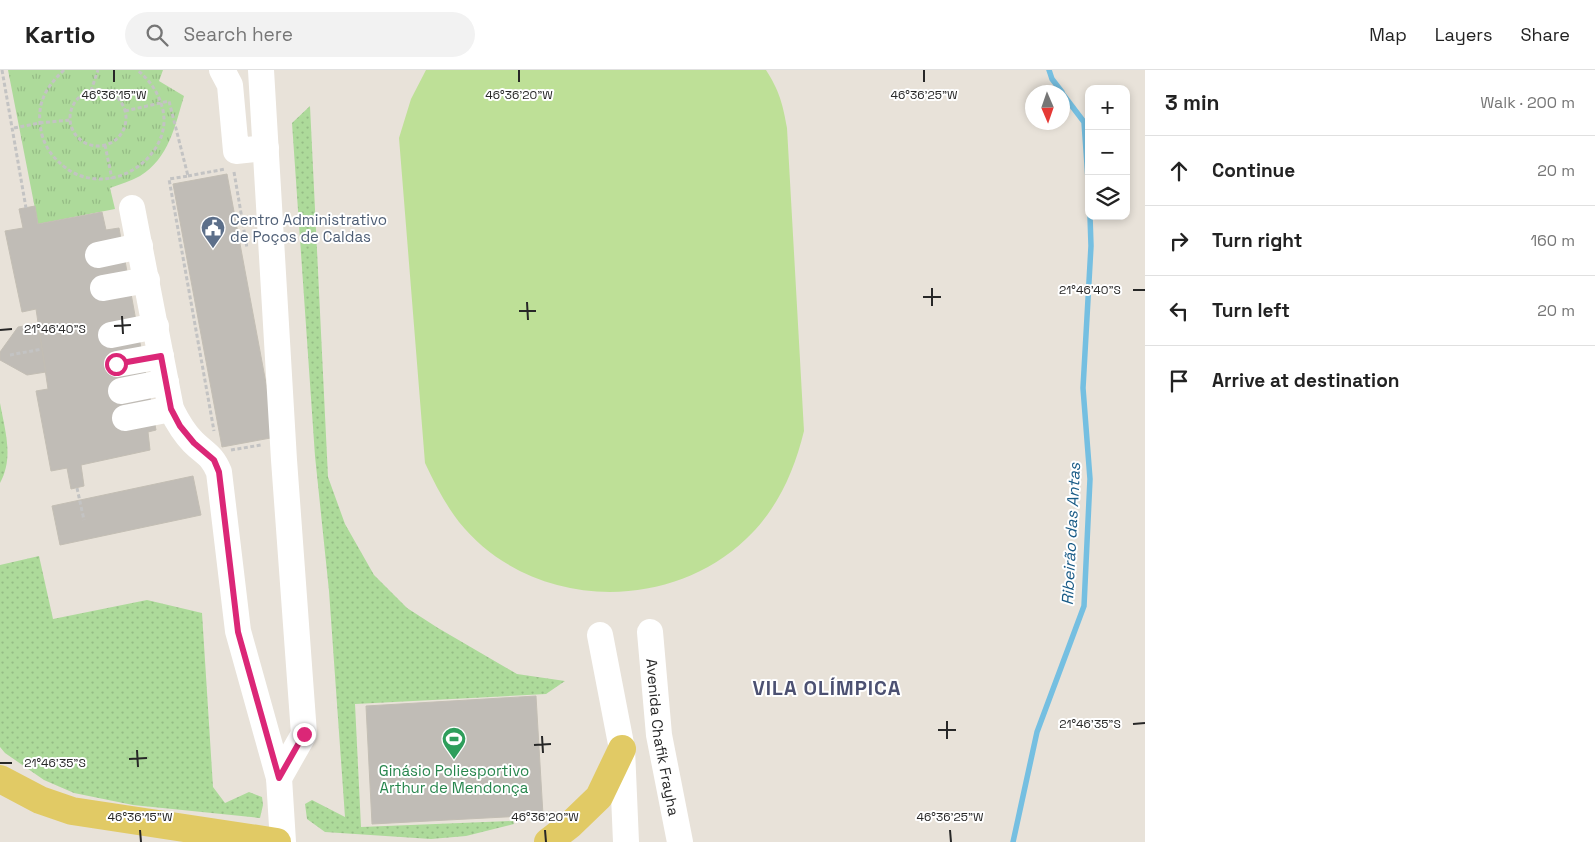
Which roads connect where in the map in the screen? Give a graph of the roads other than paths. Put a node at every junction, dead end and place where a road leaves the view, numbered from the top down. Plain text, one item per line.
1 (222, 70) edge
2 (260, 70) edge
3 (266, 148) junction
4 (132, 208) dead end
5 (156, 331) junction
6 (112, 340) junction
7 (650, 632) dead end
8 (600, 635) dead end
9 (622, 749) junction
10 (279, 778) junction
11 (0, 779) edge
12 (40, 800) junction
13 (0, 804) edge
14 (277, 842) edge
15 (283, 842) edge
16 (548, 842) edge
17 (626, 842) edge
18 (680, 842) edge

1 - 3 lane
2 - 3 lane
3 - 10 lane
4 - 5 lane
5 - 6 lane
5 - 6 lane
5 - 6 lane
5 - 6 lane
5 - 6 lane
5 - 10 lane
7 - 18 lane, Avenida Chafik Frayha
8 - 9 lane
9 - 16 main road
9 - 17 lane
10 - 15 lane
11 - 12 main road
12 - 13 main road
12 - 14 main road

